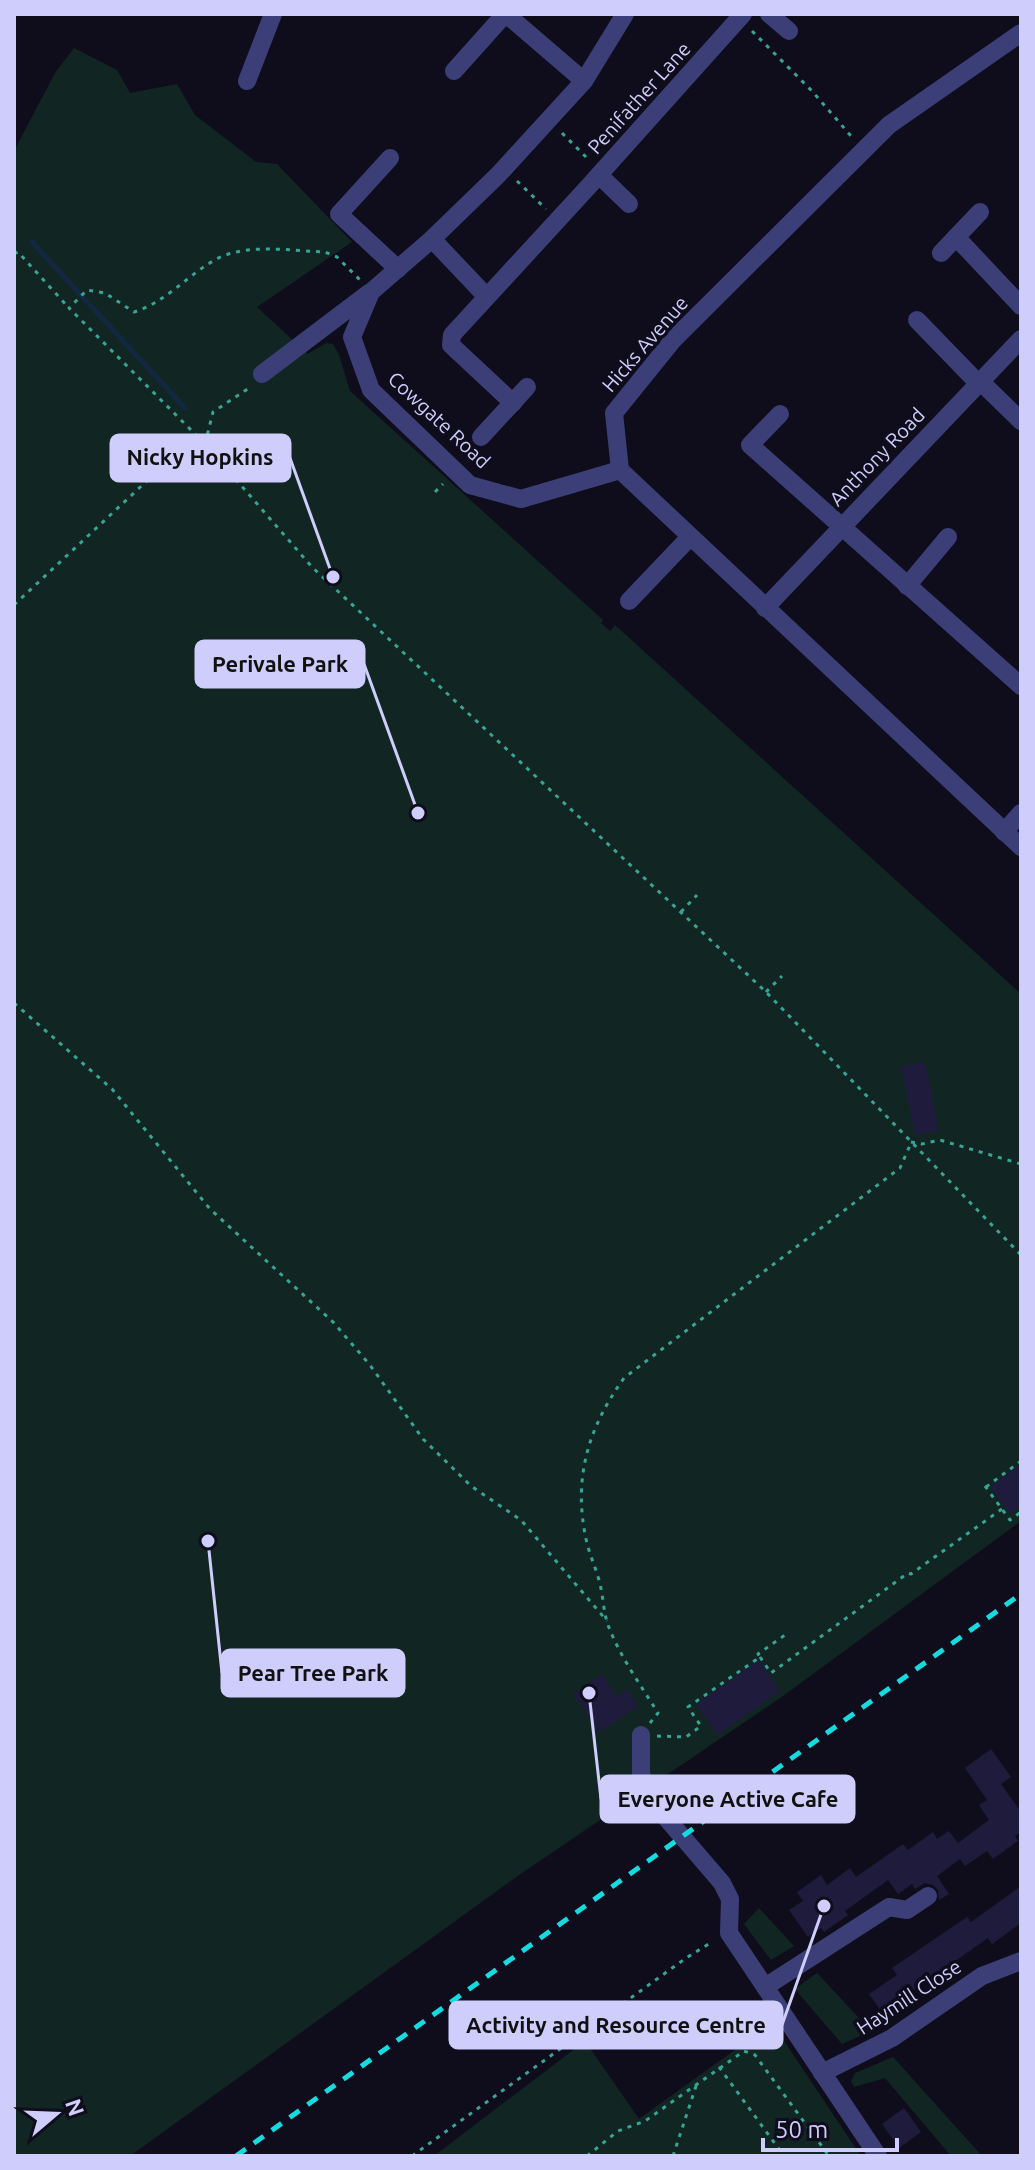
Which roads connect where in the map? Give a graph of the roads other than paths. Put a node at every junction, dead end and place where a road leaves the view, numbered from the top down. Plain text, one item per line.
1 (273, 14) edge
2 (505, 14) edge
3 (625, 14) edge
4 (769, 14) edge
5 (741, 16) edge
6 (789, 31) dead end
7 (1021, 33) edge
8 (454, 71) dead end
9 (247, 81) dead end
10 (584, 81) junction
11 (390, 158) dead end
12 (599, 175) junction
13 (629, 204) dead end
14 (980, 212) dead end
15 (956, 237) junction
16 (432, 239) junction
17 (941, 253) dead end
18 (398, 269) junction
19 (371, 292) junction
20 (486, 296) junction
21 (1021, 306) edge
22 (917, 320) dead end
23 (1021, 339) edge
24 (262, 374) road end
25 (980, 383) junction
26 (527, 387) dead end
27 (513, 403) junction
28 (780, 414) dead end
29 (1021, 421) edge
30 (481, 437) dead end
31 (620, 470) junction
32 (839, 527) junction
33 (690, 537) junction
34 (948, 537) dead end
35 (907, 586) junction
36 (629, 601) dead end
37 (765, 608) junction
38 (1021, 686) edge
39 (1021, 813) edge
40 (1004, 832) junction
41 (1021, 847) edge
42 (641, 1735) road end
43 (928, 1896) dead end
44 (1021, 1961) edge
45 (765, 1987) junction
46 (822, 2073) junction
47 (878, 2156) edge

1 - 9 street
2 - 8 street
2 - 10 street
3 - 10 street, Cowgate Road
4 - 6 street
5 - 12 street, Penifather Lane
7 - 31 street, Hicks Avenue
10 - 16 street, Cowgate Road
11 - 18 street
12 - 13 street, Penifather Lane
12 - 20 street, Penifather Lane
14 - 15 street
15 - 17 street
15 - 21 street
16 - 18 street, Cowgate Road
16 - 20 street
18 - 19 street, Cowgate Road
19 - 24 street, Cowgate Road
19 - 31 street, Cowgate Road
20 - 27 street, Penifather Lane
22 - 25 street
23 - 25 street, Anthony Road
25 - 29 street
25 - 32 street, Anthony Road
26 - 27 street
27 - 30 street
28 - 32 street
31 - 33 street
32 - 35 street
32 - 37 street, Anthony Road
33 - 36 street
33 - 37 street
34 - 35 street
35 - 38 street
37 - 40 street
39 - 40 street
40 - 41 street
42 - 45 street
43 - 45 street
44 - 46 street, Haymill Close
45 - 46 street
46 - 47 street

